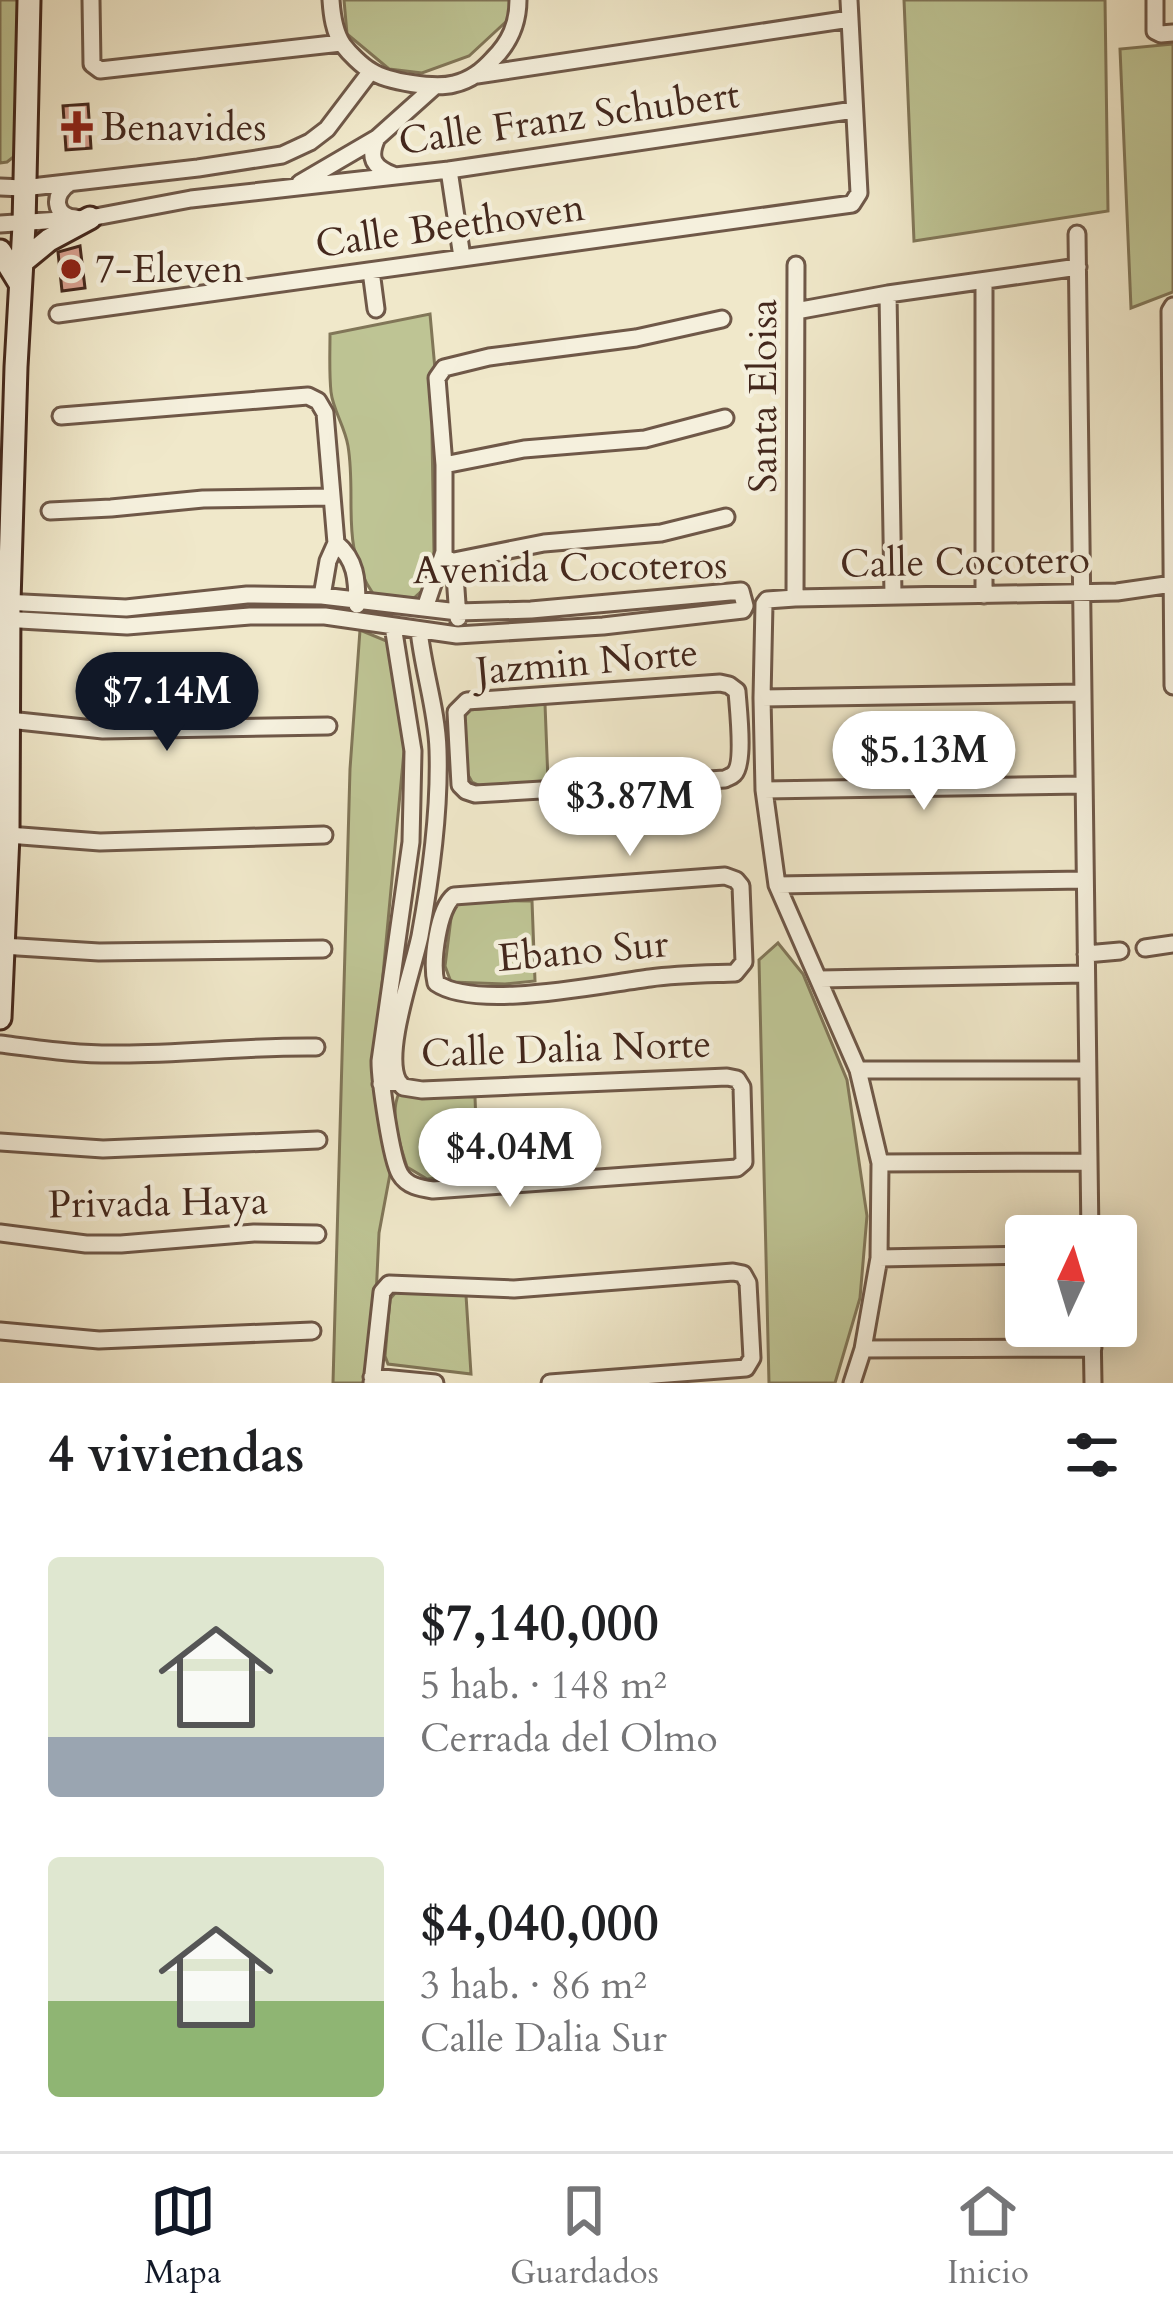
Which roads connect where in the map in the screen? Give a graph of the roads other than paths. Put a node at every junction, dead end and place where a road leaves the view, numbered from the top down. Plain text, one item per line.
1 (29, 0) edge
2 (91, 0) edge
3 (331, 0) edge
4 (518, 0) edge
5 (849, 0) edge
6 (1155, 0) edge
7 (850, 19) junction
8 (1164, 32) edge
9 (341, 43) junction
10 (371, 71) junction
11 (477, 75) junction
12 (397, 79) junction
13 (434, 87) junction
14 (854, 110) junction
15 (408, 112) junction
16 (377, 138) junction
17 (25, 148) junction
18 (0, 169) edge
19 (449, 170) junction
20 (395, 177) junction
21 (85, 180) junction
22 (11, 188) edge
23 (292, 188) junction
24 (90, 218) junction
25 (0, 224) edge
26 (24, 225) junction
27 (1077, 234) dead end
28 (0, 251) edge
29 (462, 257) junction
30 (796, 265) dead end
31 (1078, 267) junction
32 (371, 271) junction
33 (20, 272) junction
34 (984, 281) junction
35 (887, 294) junction
36 (1171, 308) edge
37 (376, 309) dead end
38 (796, 311) junction
39 (58, 314) dead end
40 (722, 319) dead end
41 (8, 367) edge
42 (1172, 397) edge
43 (8, 402) edge
44 (61, 416) dead end
45 (725, 418) dead end
46 (444, 465) junction
47 (1173, 489) edge
48 (330, 497) junction
49 (50, 511) dead end
50 (727, 517) dead end
51 (336, 543) junction
52 (444, 560) junction
53 (1172, 584) edge
54 (1080, 593) junction
55 (892, 595) junction
56 (984, 595) junction
57 (322, 596) junction
58 (795, 598) junction
59 (357, 599) junction
60 (425, 608) junction
61 (5, 611) edge
62 (458, 612) junction
63 (357, 619) junction
64 (393, 626) junction
65 (419, 630) junction
66 (457, 635) junction
67 (1173, 683) edge
68 (1082, 694) junction
69 (762, 698) junction
70 (9, 720) junction
71 (328, 726) dead end
72 (438, 749) junction
73 (457, 750) junction
74 (413, 751) junction
75 (1084, 785) junction
76 (764, 790) junction
77 (8, 835) junction
78 (324, 836) dead end
79 (1085, 880) junction
80 (777, 885) junction
81 (398, 936) junction
82 (419, 937) junction
83 (438, 938) junction
84 (1173, 944) edge
85 (2, 946) edge
86 (1145, 948) dead end
87 (323, 949) dead end
88 (1120, 951) dead end
89 (1086, 953) junction
90 (1086, 974) junction
91 (820, 979) junction
92 (0, 1012) edge
93 (392, 1021) junction
94 (0, 1044) edge
95 (316, 1047) dead end
96 (858, 1070) junction
97 (1087, 1070) junction
98 (389, 1083) junction
99 (318, 1140) dead end
100 (0, 1142) edge
101 (1088, 1162) junction
102 (880, 1163) junction
103 (1089, 1215) edge
104 (0, 1232) edge
105 (316, 1234) dead end
106 (1005, 1256) edge
107 (879, 1258) junction
108 (0, 1331) edge
109 (312, 1331) dead end
110 (1093, 1348) joint
111 (863, 1349) junction
112 (372, 1380) edge
113 (393, 1381) edge
114 (436, 1383) edge
115 (550, 1383) edge
116 (852, 1383) edge
117 (1093, 1383) edge

1 - 17 main road
2 - 9 street
3 - 9 street
4 - 11 street
5 - 7 street
6 - 8 street
7 - 11 street
7 - 14 street
9 - 10 street
10 - 12 street
10 - 21 street
11 - 13 street
12 - 13 street
12 - 15 street
13 - 15 street
14 - 19 street, Calle Franz Schubert
14 - 29 street, Calle Beethoven
15 - 16 street
16 - 20 street
16 - 23 street
17 - 18 main road
17 - 22 main road
19 - 20 street, Calle Franz Schubert
19 - 29 street
20 - 23 street, Calle Franz Schubert
21 - 22 street
21 - 24 street
22 - 26 main road
23 - 24 street, Calle Franz Schubert
24 - 26 street, Calle Franz Schubert
24 - 33 main road
25 - 26 street, Calle Franz Schubert
26 - 33 main road
27 - 31 street
28 - 33 main road
29 - 32 street, Calle Beethoven
30 - 38 street, Santa Eloisa
31 - 34 street
31 - 54 street
32 - 37 street
32 - 39 street, Calle Beethoven
33 - 41 main road
34 - 35 street
34 - 56 street
35 - 38 street
35 - 55 street
36 - 42 street
38 - 58 street, Santa Eloisa
40 - 46 street
41 - 43 main road
42 - 47 street
43 - 61 main road
44 - 48 street
45 - 46 street
46 - 52 street
47 - 53 street
48 - 49 street
48 - 51 street
50 - 52 street
51 - 57 street
51 - 59 street
52 - 60 street
52 - 62 street
53 - 54 street, Calle Cocotero
53 - 67 street
54 - 56 street, Calle Cocotero
54 - 68 street
55 - 56 street, Calle Cocotero
55 - 58 street, Calle Cocotero
57 - 59 street, Avenida Cocoteros
57 - 61 street, Avenida Cocoteros
58 - 69 street, Calle Cocotero
59 - 60 street, Avenida Cocoteros
59 - 63 street
60 - 62 street, Avenida Cocoteros
61 - 63 street, Avenida Cocoteros
61 - 70 main road
62 - 66 street
62 - 66 street, Avenida Cocoteros
63 - 64 street, Avenida Cocoteros
64 - 65 street, Avenida Cocoteros
64 - 74 street
65 - 66 street, Avenida Cocoteros
65 - 72 street
68 - 69 street
68 - 75 street
69 - 76 street
70 - 71 street
70 - 77 main road
72 - 73 street
72 - 74 street
72 - 82 street
73 - 73 street, Jazmin Norte
74 - 81 street
75 - 76 street
75 - 79 street
76 - 80 street
77 - 78 street
77 - 85 main road
79 - 80 street
79 - 89 street
80 - 91 street
81 - 82 street
81 - 93 street
82 - 83 street
82 - 93 street
83 - 83 street, Ebano Sur
84 - 86 street
85 - 87 street
85 - 92 main road
88 - 89 street
89 - 90 street
90 - 91 street
90 - 97 street
91 - 96 street
93 - 98 street
94 - 95 street
96 - 97 street
96 - 102 street
97 - 101 street
98 - 98 street, Calle Dalia Norte
99 - 100 street
101 - 102 street
101 - 103 street
102 - 107 street
104 - 105 street, Privada Haya
106 - 107 street
107 - 111 street
108 - 109 street
110 - 111 street
110 - 117 street
111 - 116 street
112 - 113 street
112 - 115 street
113 - 114 street

